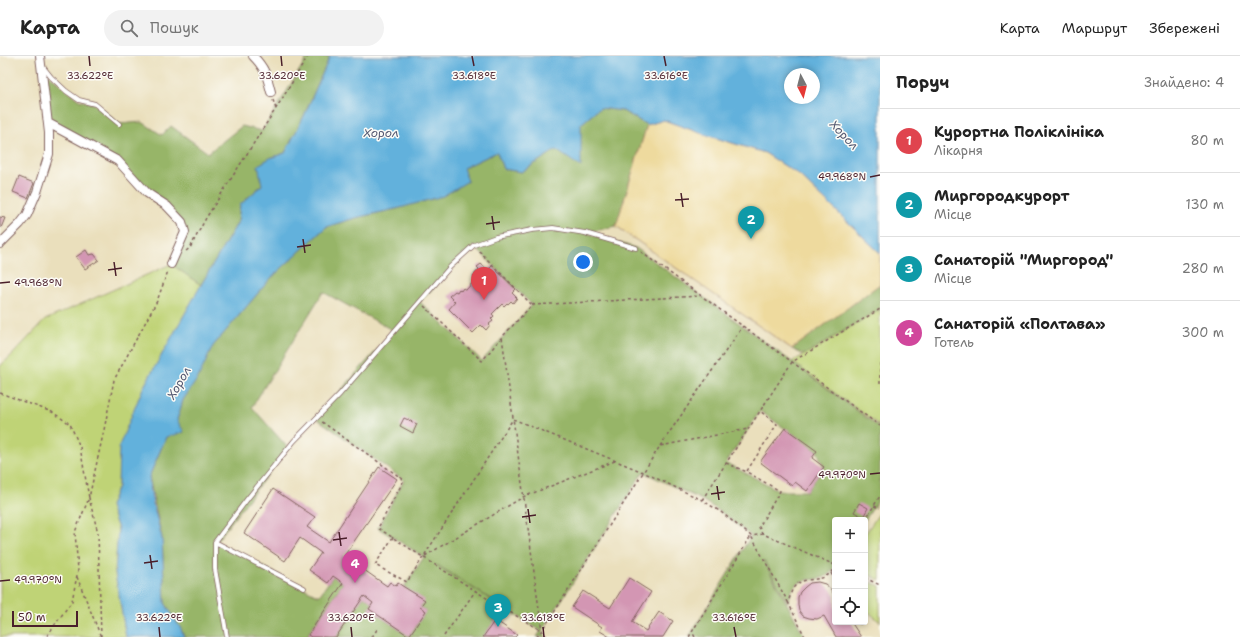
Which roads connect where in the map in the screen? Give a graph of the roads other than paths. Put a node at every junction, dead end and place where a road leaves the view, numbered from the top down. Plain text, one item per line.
1 (253, 56) edge
2 (40, 60) edge
3 (271, 92) road end
4 (48, 123) junction
5 (119, 124) dead end
6 (0, 244) edge
7 (636, 248) road end
8 (171, 264) road end
9 (215, 542) junction
10 (304, 588) dead end
11 (227, 637) edge

1 - 3 street
2 - 4 street
2 - 5 lane
4 - 6 street
4 - 8 street
7 - 9 lane
9 - 10 lane
9 - 11 lane

